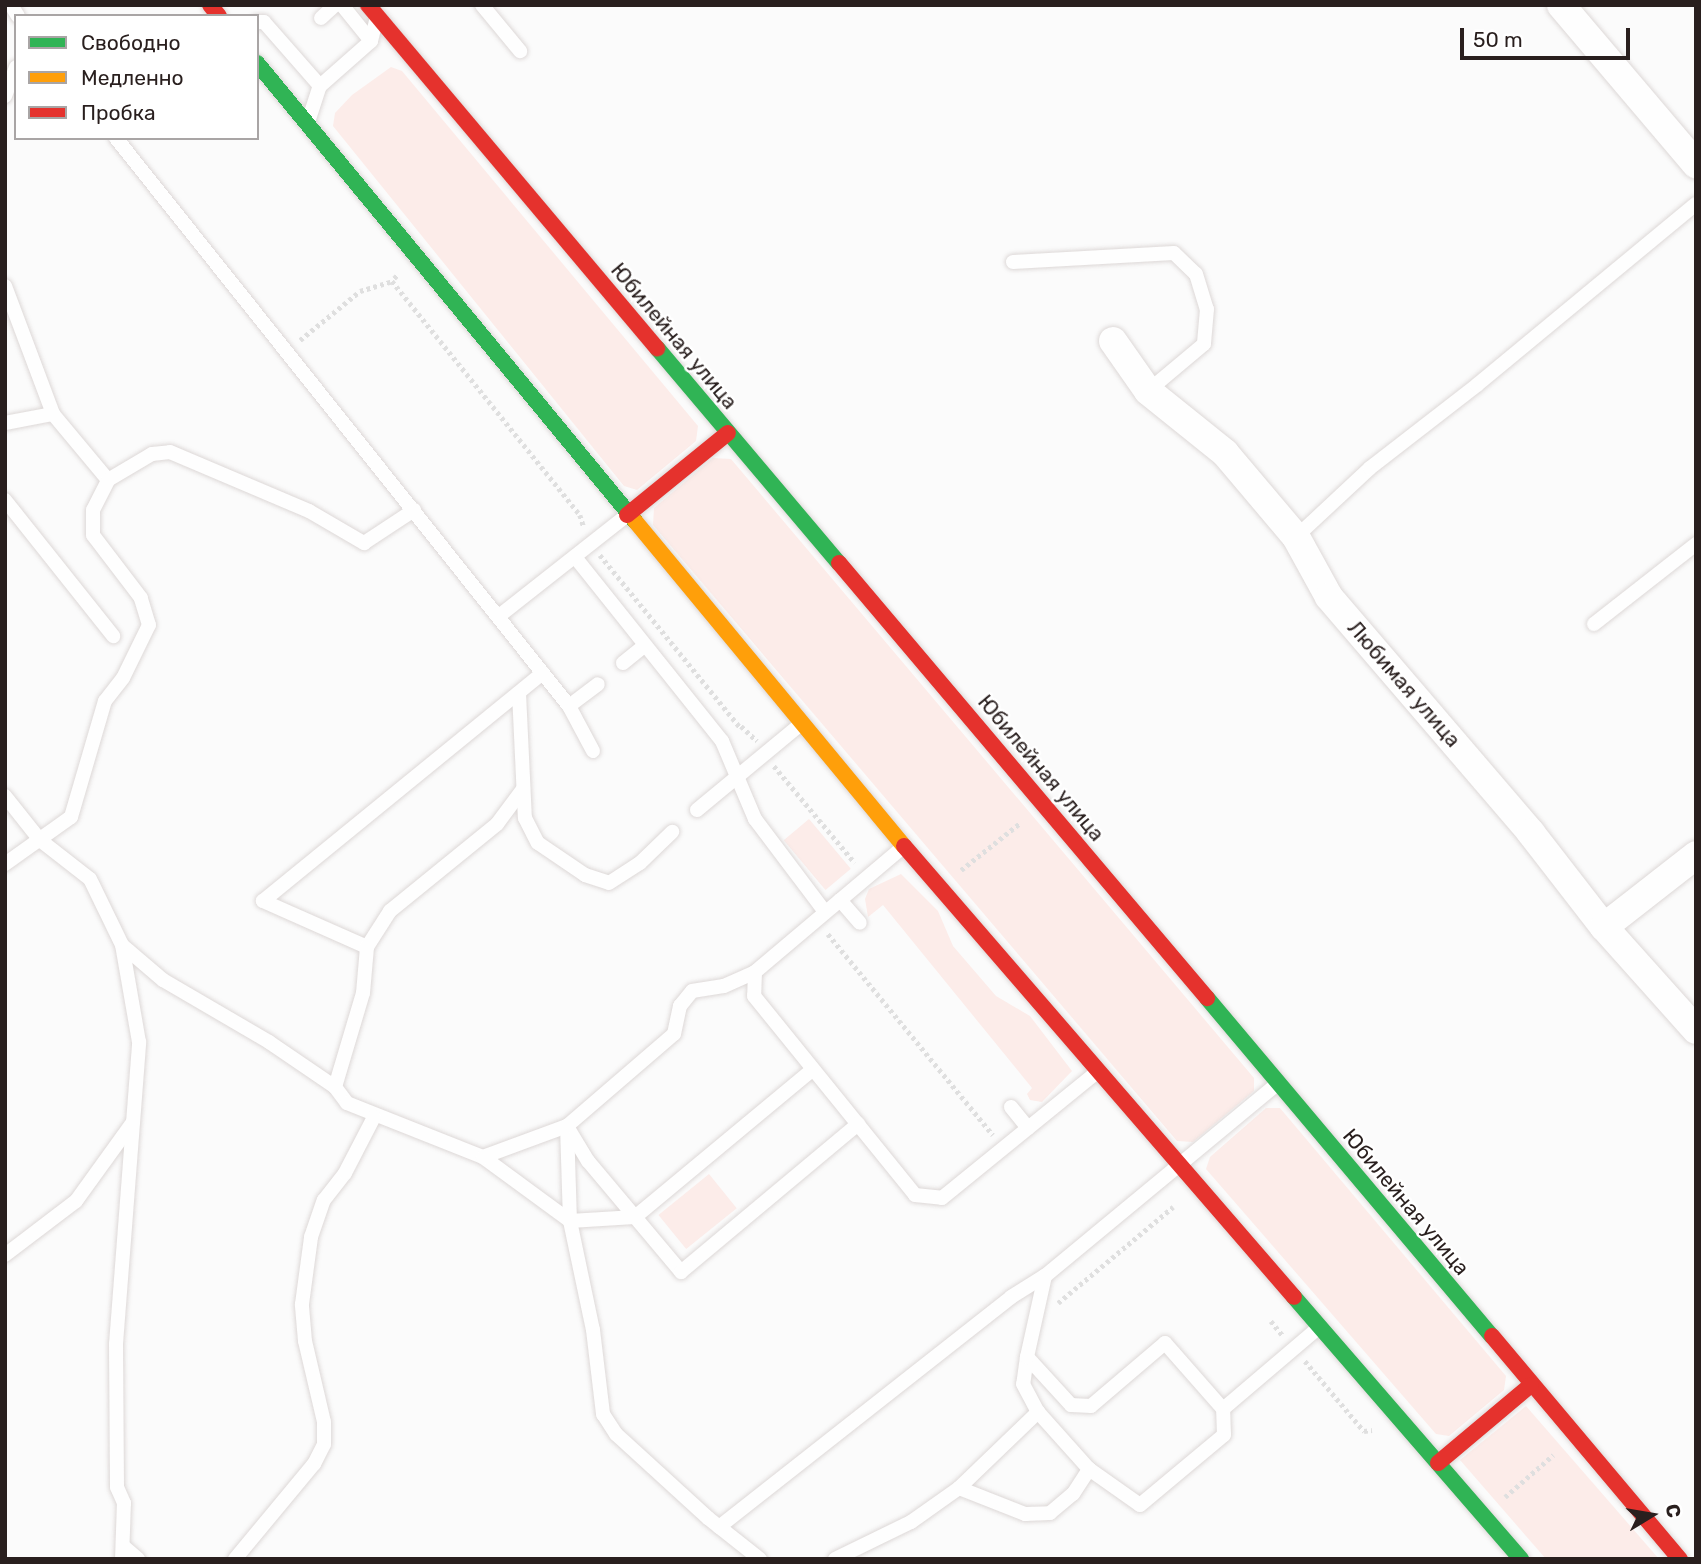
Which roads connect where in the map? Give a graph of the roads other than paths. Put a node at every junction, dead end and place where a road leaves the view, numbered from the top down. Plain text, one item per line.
1 (335, 5) edge
2 (342, 5) edge
3 (391, 5) edge
4 (482, 5) edge
5 (1561, 5) edge
6 (373, 11) edge
7 (321, 18) dead end
8 (259, 22) edge
9 (371, 41) junction
10 (520, 51) dead end
11 (259, 65) edge
12 (14, 72) edge
13 (320, 86) junction
14 (5, 96) edge
15 (307, 124) junction
16 (118, 140) edge
17 (1696, 164) edge
18 (1696, 204) edge
19 (1013, 262) dead end
20 (5, 286) edge
21 (1113, 341) dead end
22 (1149, 391) junction
23 (53, 414) junction
24 (5, 423) edge
25 (728, 433) junction
26 (108, 481) junction
27 (5, 500) edge
28 (414, 510) junction
29 (627, 515) junction
30 (1296, 537) junction
31 (1696, 544) edge
32 (575, 557) junction
33 (499, 616) junction
34 (1594, 624) dead end
35 (113, 636) dead end
36 (645, 645) junction
37 (623, 663) dead end
38 (543, 673) junction
39 (598, 684) dead end
40 (519, 693) junction
41 (569, 706) junction
42 (801, 723) junction
43 (593, 751) dead end
44 (737, 780) junction
45 (523, 789) junction
46 (5, 796) edge
47 (697, 810) dead end
48 (672, 832) dead end
49 (40, 840) junction
50 (904, 846) junction
51 (1696, 855) edge
52 (5, 864) edge
53 (840, 900) junction
54 (820, 916) junction
55 (860, 923) dead end
56 (1604, 927) junction
57 (122, 945) junction
58 (367, 947) junction
59 (755, 972) junction
60 (1696, 1030) edge
61 (813, 1069) junction
62 (1099, 1070) junction
63 (1280, 1082) junction
64 (335, 1087) junction
65 (1010, 1107) dead end
66 (374, 1116) junction
67 (133, 1122) junction
68 (858, 1124) junction
69 (567, 1126) junction
70 (1028, 1128) junction
71 (483, 1157) junction
72 (1180, 1166) junction
73 (635, 1217) junction
74 (570, 1221) junction
75 (5, 1255) edge
76 (1045, 1276) junction
77 (1321, 1325) junction
78 (1027, 1357) junction
79 (1531, 1385) junction
80 (1223, 1409) junction
81 (1038, 1412) junction
82 (1438, 1463) junction
83 (1089, 1469) junction
84 (959, 1488) junction
85 (719, 1527) junction
86 (123, 1552) edge
87 (138, 1559) edge
88 (235, 1559) edge
89 (760, 1559) edge
90 (835, 1559) edge
91 (1521, 1559) edge
92 (1680, 1559) edge

1 - 7 lane
2 - 9 lane
3 - 6 lane
4 - 10 lane
5 - 17 street
6 - 9 lane
6 - 25 main road, Юбилейная улица
8 - 13 lane
9 - 13 lane
11 - 15 main road
12 - 14 lane
13 - 15 lane
15 - 29 main road
16 - 28 lane
18 - 30 lane
19 - 22 lane
20 - 23 lane
21 - 22 street, Любимая улица
22 - 30 street, Любимая улица
23 - 24 lane
23 - 26 lane
25 - 29 main road
25 - 63 main road, Юбилейная улица
26 - 28 lane
26 - 49 lane
27 - 35 lane
28 - 33 lane
29 - 32 lane
29 - 42 main road
30 - 56 street, Любимая улица
31 - 34 lane
32 - 33 lane
32 - 36 lane
33 - 38 lane
36 - 37 lane
36 - 44 lane
38 - 40 lane
38 - 41 lane
39 - 41 lane
40 - 45 lane
40 - 58 lane
41 - 43 lane
42 - 44 lane
42 - 50 main road
44 - 47 lane
44 - 54 lane
45 - 48 lane
45 - 58 lane
46 - 49 lane
49 - 52 lane
49 - 57 lane
50 - 53 lane
50 - 62 main road
51 - 56 street
53 - 54 lane
53 - 55 lane
54 - 59 lane
56 - 60 street, Любимая улица
57 - 64 lane
57 - 67 lane
58 - 64 lane
59 - 61 lane
59 - 69 lane
61 - 68 lane
61 - 73 lane
62 - 70 lane
62 - 72 main road
63 - 72 lane
63 - 79 main road, Юбилейная улица
64 - 66 lane
65 - 70 lane
66 - 71 lane
66 - 88 lane
67 - 75 lane
67 - 86 lane
68 - 70 lane
68 - 73 lane
69 - 71 lane
69 - 73 lane
69 - 74 lane
71 - 74 lane
72 - 76 lane
72 - 77 main road
73 - 74 lane
74 - 85 lane
76 - 78 lane
76 - 85 lane
77 - 80 lane
77 - 82 main road
78 - 80 lane
78 - 81 lane
79 - 82 main road
79 - 92 main road, Юбилейная улица
80 - 83 lane
81 - 83 lane
81 - 84 lane
82 - 91 main road
83 - 84 lane
84 - 90 lane
85 - 89 lane
86 - 87 lane

